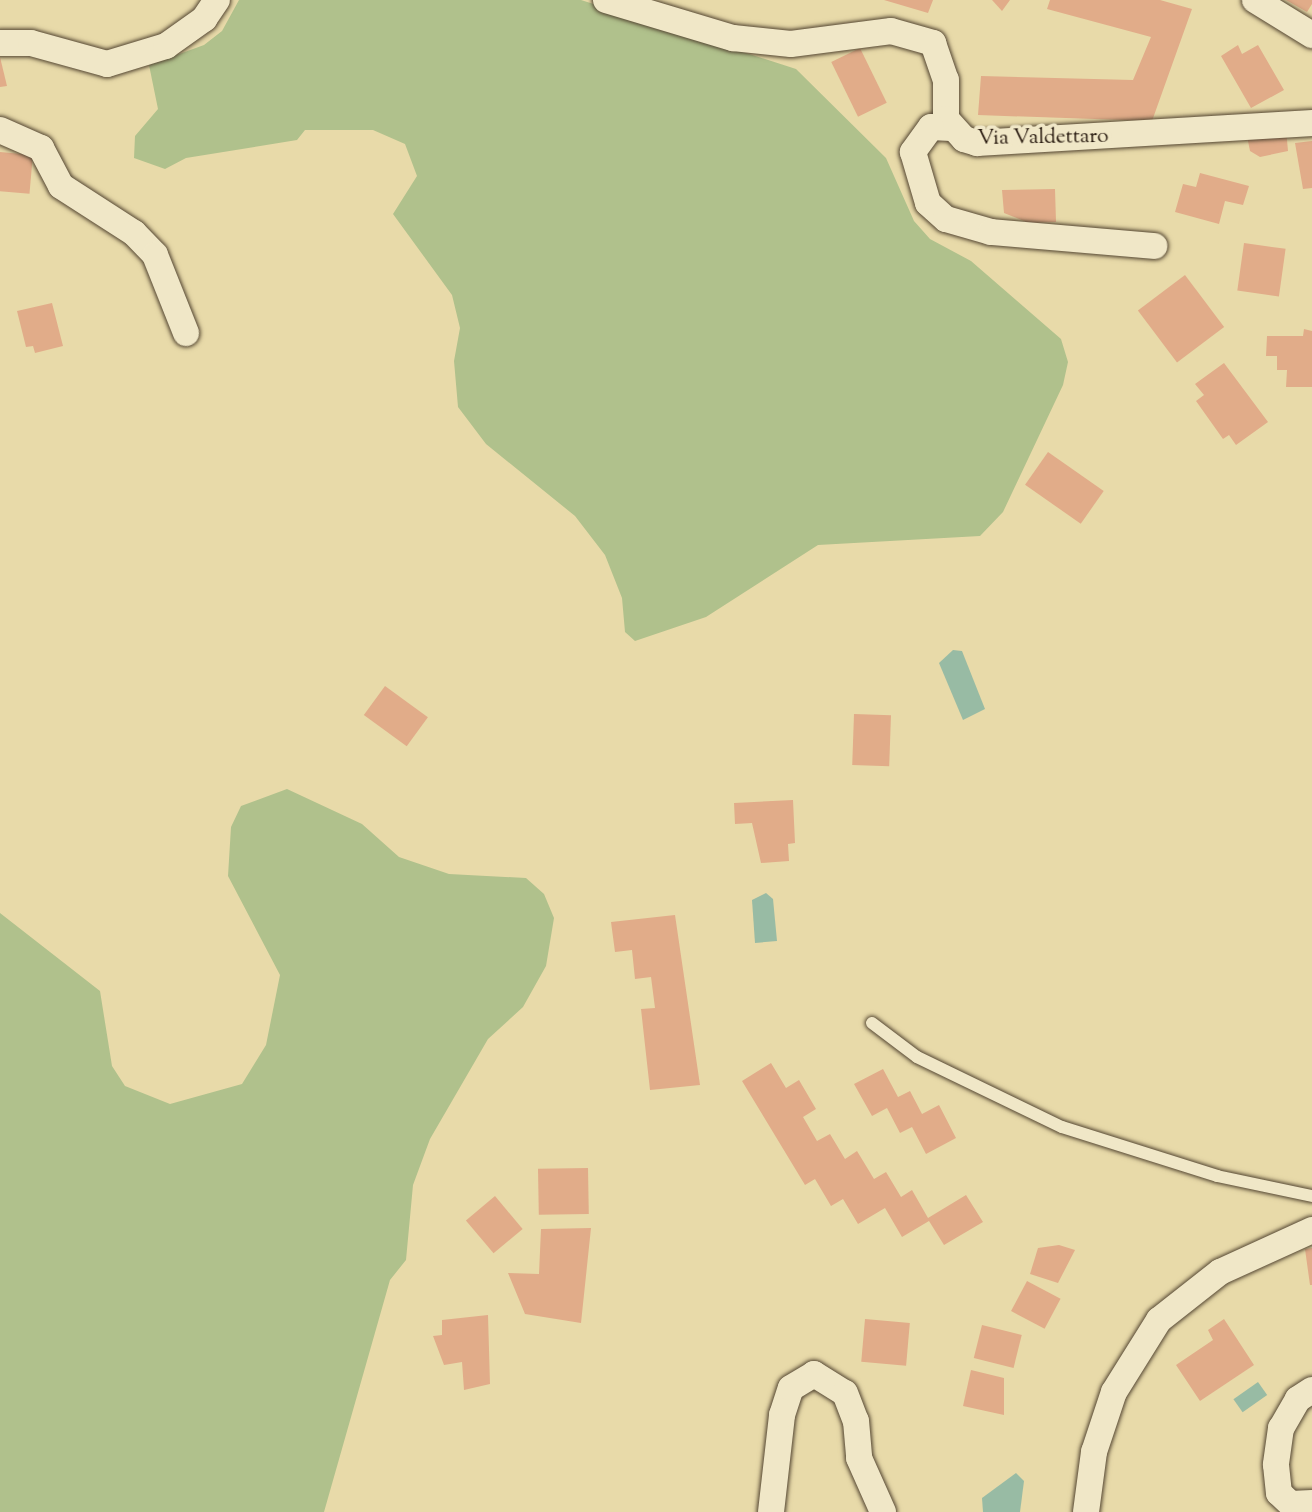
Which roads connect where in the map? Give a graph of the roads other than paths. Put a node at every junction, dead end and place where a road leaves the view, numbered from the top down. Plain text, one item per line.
1 (217, 0) edge
2 (606, 0) edge
3 (1255, 0) edge
4 (1312, 35) edge
5 (0, 43) edge
6 (1312, 123) edge
7 (951, 128) junction
8 (0, 131) edge
9 (1154, 246) dead end
10 (186, 332) dead end
11 (872, 1023) dead end
12 (1312, 1196) edge
13 (1312, 1230) edge
14 (1312, 1390) edge
15 (1312, 1503) edge
16 (771, 1512) edge
17 (883, 1512) edge
18 (1086, 1512) edge

1 - 5 street
2 - 7 street, Via Valdettaro
3 - 4 street
6 - 7 street, Via Valdettaro
7 - 9 street
8 - 10 street
11 - 12 lane
13 - 18 street
14 - 15 street
16 - 17 street

